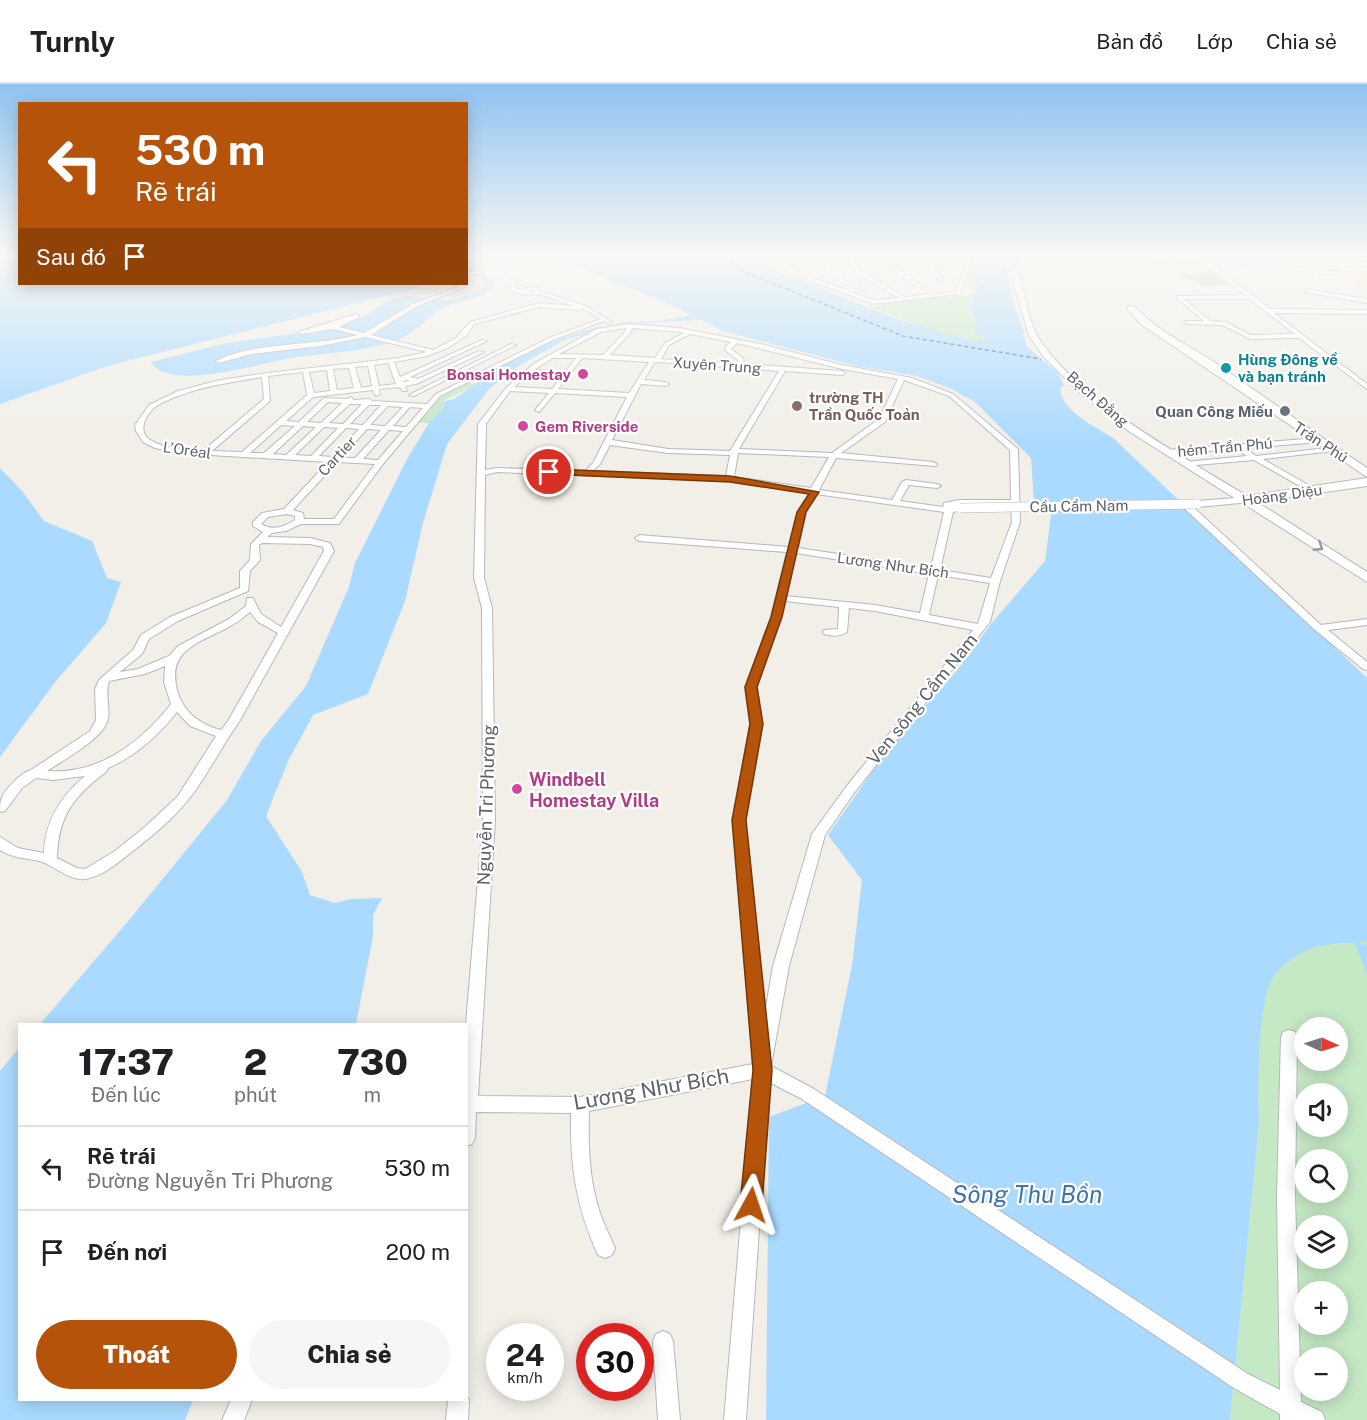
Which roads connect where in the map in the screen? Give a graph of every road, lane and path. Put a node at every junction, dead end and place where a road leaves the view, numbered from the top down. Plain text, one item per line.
1 (352, 317) edge
2 (354, 317) edge
3 (398, 317) edge
4 (493, 317) edge
5 (595, 317) edge
6 (599, 317) edge
7 (1030, 317) edge
8 (1140, 317) edge
9 (1203, 317) edge
10 (1277, 317) edge
11 (601, 321) junction
12 (1207, 321) junction
13 (1186, 323) dead end
14 (629, 326) junction
15 (333, 327) junction
16 (613, 327) junction
17 (688, 332) junction
18 (366, 335) junction
19 (1299, 336) junction
20 (465, 338) junction
21 (484, 341) junction
22 (736, 341) junction
23 (492, 342) dead end
24 (513, 345) junction
25 (530, 349) junction
26 (435, 352) junction
27 (454, 355) junction
28 (549, 356) junction
29 (580, 357) junction
30 (605, 357) junction
31 (468, 358) junction
32 (810, 359) junction
33 (483, 360) junction
34 (219, 361) dead end
35 (657, 361) junction
36 (500, 364) junction
37 (371, 365) junction
38 (392, 366) junction
39 (352, 367) junction
40 (741, 367) junction
41 (330, 369) junction
42 (783, 369) junction
43 (306, 371) junction
44 (807, 371) junction
45 (437, 372) junction
46 (528, 372) junction
47 (413, 374) junction
48 (567, 374) junction
49 (265, 375) junction
50 (885, 375) junction
51 (451, 376) junction
52 (902, 377) junction
53 (468, 380) junction
54 (639, 382) junction
55 (666, 384) dead end
56 (404, 387) junction
57 (1367, 387) edge
58 (508, 389) junction
59 (358, 390) junction
60 (421, 390) junction
61 (377, 391) junction
62 (554, 392) junction
63 (334, 393) junction
64 (438, 395) junction
65 (631, 395) junction
66 (308, 397) junction
67 (349, 401) junction
68 (369, 401) junction
69 (387, 403) junction
70 (409, 404) junction
71 (427, 406) junction
72 (539, 410) dead end
73 (279, 423) junction
74 (301, 424) junction
75 (321, 425) junction
76 (345, 426) junction
77 (364, 427) junction
78 (386, 428) junction
79 (406, 429) junction
80 (1319, 440) junction
81 (607, 442) junction
82 (1236, 446) junction
83 (1333, 449) junction
84 (734, 452) junction
85 (1167, 452) junction
86 (205, 453) junction
87 (243, 455) junction
88 (834, 455) junction
89 (266, 456) junction
90 (288, 457) junction
91 (313, 458) junction
92 (1255, 458) junction
93 (333, 459) junction
94 (358, 460) junction
95 (380, 462) junction
96 (933, 464) dead end
97 (1185, 464) junction
98 (483, 473) junction
99 (587, 473) junction
100 (1367, 473) edge
101 (730, 479) junction
102 (1367, 482) edge
103 (937, 486) dead end
104 (1312, 491) junction
105 (814, 492) junction
106 (1248, 500) junction
107 (1015, 502) junction
108 (895, 503) junction
109 (1193, 505) junction
110 (949, 510) junction
111 (287, 511) junction
112 (299, 521) junction
113 (270, 530) junction
114 (639, 538) dead end
115 (260, 540) junction
116 (792, 549) junction
117 (933, 571) junction
118 (1367, 578) edge
119 (995, 581) junction
120 (245, 589) junction
121 (781, 598) junction
122 (844, 604) junction
123 (251, 607) junction
124 (924, 616) junction
125 (1367, 622) edge
126 (980, 628) junction
127 (1319, 628) junction
128 (283, 631) junction
129 (828, 632) dead end
130 (171, 658) junction
131 (1367, 667) edge
132 (106, 678) junction
133 (177, 704) junction
134 (222, 734) junction
135 (111, 764) junction
136 (31, 774) junction
137 (0, 808) edge
138 (0, 842) edge
139 (50, 861) junction
140 (1289, 1037) dead end
141 (762, 1070) junction
142 (468, 1091) edge
143 (468, 1104) edge
144 (580, 1105) junction
145 (605, 1248) dead end
146 (663, 1341) dead end
147 (242, 1401) edge
148 (458, 1401) edge
149 (1291, 1415) edge
150 (233, 1420) edge
151 (457, 1420) edge
152 (669, 1420) edge
153 (735, 1420) edge
154 (1314, 1420) edge

1 - 15 street
2 - 15 street
3 - 18 street
4 - 20 street, L’Oréal
5 - 11 street
6 - 16 street
7 - 85 street, Bạch Đằng
8 - 80 street, Trần Phú
9 - 12 street
10 - 19 street
11 - 16 street
11 - 25 street
12 - 13 street
12 - 19 street
14 - 16 street
14 - 17 street
14 - 30 street
15 - 18 street
16 - 28 street
17 - 22 street
17 - 35 street
18 - 26 street
18 - 34 street
19 - 57 street
20 - 21 street
20 - 26 street, L’Oréal
21 - 23 street
21 - 27 street
22 - 32 street
22 - 40 street
24 - 25 street
24 - 31 street
24 - 33 street
25 - 36 street
26 - 27 street
26 - 38 street, L’Oréal
27 - 31 street
27 - 47 street
28 - 29 street, Xuyên Trung
28 - 46 street
29 - 30 street, Xuyên Trung
29 - 48 street
30 - 35 street, Xuyên Trung
31 - 33 street
31 - 45 street
32 - 44 street
32 - 50 street
33 - 36 street
33 - 51 street
35 - 40 street, Xuyên Trung
35 - 54 street
36 - 53 street
37 - 38 street, L’Oréal
37 - 39 street, L’Oréal
37 - 61 street
38 - 47 street
38 - 56 street
39 - 41 street, L’Oréal
39 - 59 street
40 - 42 street, Xuyên Trung
41 - 43 street, L’Oréal
41 - 63 street
42 - 44 street, Xuyên Trung
42 - 84 street
43 - 49 street, L’Oréal
43 - 66 street
44 - 50 street, Xuyên Trung
45 - 51 street
45 - 56 street
46 - 48 street
46 - 58 street
47 - 56 street
48 - 62 street
49 - 86 street
49 - 86 street, L’Oréal
50 - 52 street
51 - 53 street
51 - 60 street
52 - 88 street
52 - 107 street, Ven sông Cẩm Nam
53 - 64 street
54 - 55 street
54 - 65 street
56 - 60 street
56 - 60 street
56 - 61 street
56 - 69 street
58 - 62 street
58 - 98 street
59 - 61 street
59 - 63 street
59 - 67 street
60 - 64 street
61 - 69 street
62 - 65 street
62 - 72 street
63 - 66 street
63 - 74 street
64 - 71 street
65 - 81 street
66 - 67 street
66 - 73 street
67 - 68 street
67 - 75 street
68 - 69 street
68 - 76 street
69 - 70 street
69 - 77 street, Cartier
70 - 71 street
70 - 78 street
71 - 79 street
73 - 74 street
73 - 87 street
74 - 75 street
74 - 89 street
75 - 76 street
75 - 90 street
76 - 77 street
76 - 91 street
77 - 78 street
77 - 93 street, Cartier
78 - 79 street
78 - 94 street
79 - 95 street
80 - 82 street, hẻm Trần Phú
80 - 83 street, Trần Phú
81 - 84 street
81 - 99 street
82 - 85 street, hẻm Trần Phú
82 - 92 street
83 - 92 street
83 - 100 street, Trần Phú
84 - 88 street
84 - 101 street
85 - 97 street, Bạch Đằng
86 - 87 street, L’Oréal
87 - 89 street, L’Oréal
88 - 96 street
88 - 105 street
89 - 90 street, L’Oréal
90 - 91 street, L’Oréal
91 - 93 street, L’Oréal
92 - 97 street
92 - 104 street
93 - 94 street, L’Oréal
93 - 111 street, Cartier
94 - 95 street, L’Oréal
95 - 112 street
97 - 106 street, Bạch Đằng
98 - 99 street
98 - 142 street, Nguyễn Tri Phương
99 - 101 street
101 - 105 street
102 - 104 street, Hoàng Diệu
103 - 108 street
104 - 106 street, Hoàng Diệu
105 - 108 street
105 - 116 street
106 - 109 street, Hoàng Diệu
106 -> 118 street, Bạch Đằng
107 - 110 street
107 - 119 street, Ven sông Cẩm Nam
108 - 110 street
109 - 110 street, Cầu Cẩm Nam, bridge
109 - 127 street
110 - 117 street
111 - 112 street
111 - 113 street
112 - 113 street
113 - 115 street
114 - 116 street, Lương Như Bích
115 - 120 street
115 - 128 street
116 - 117 street, Lương Như Bích
116 - 121 street
117 - 119 street, Lương Như Bích
117 - 124 street
119 - 126 street, Ven sông Cẩm Nam
120 - 123 street
120 - 132 street
121 - 122 street
121 - 141 street
122 - 124 street
122 - 129 street
123 - 128 street
123 - 130 street
124 - 126 street
125 - 127 street
126 - 141 street, Ven sông Cẩm Nam
127 - 131 street
128 - 134 street
130 - 132 street
130 - 133 street
132 - 136 street
133 - 134 street
133 - 135 street
134 - 139 street
135 - 136 street
135 - 139 street
136 - 137 street
138 - 139 street
140 - 149 street
141 - 144 street, Lương Như Bích
141 - 149 street
141 - 153 street
143 - 144 street, Lương Như Bích
144 - 145 street
146 - 152 street
147 - 150 street
148 - 151 street
149 - 154 street

